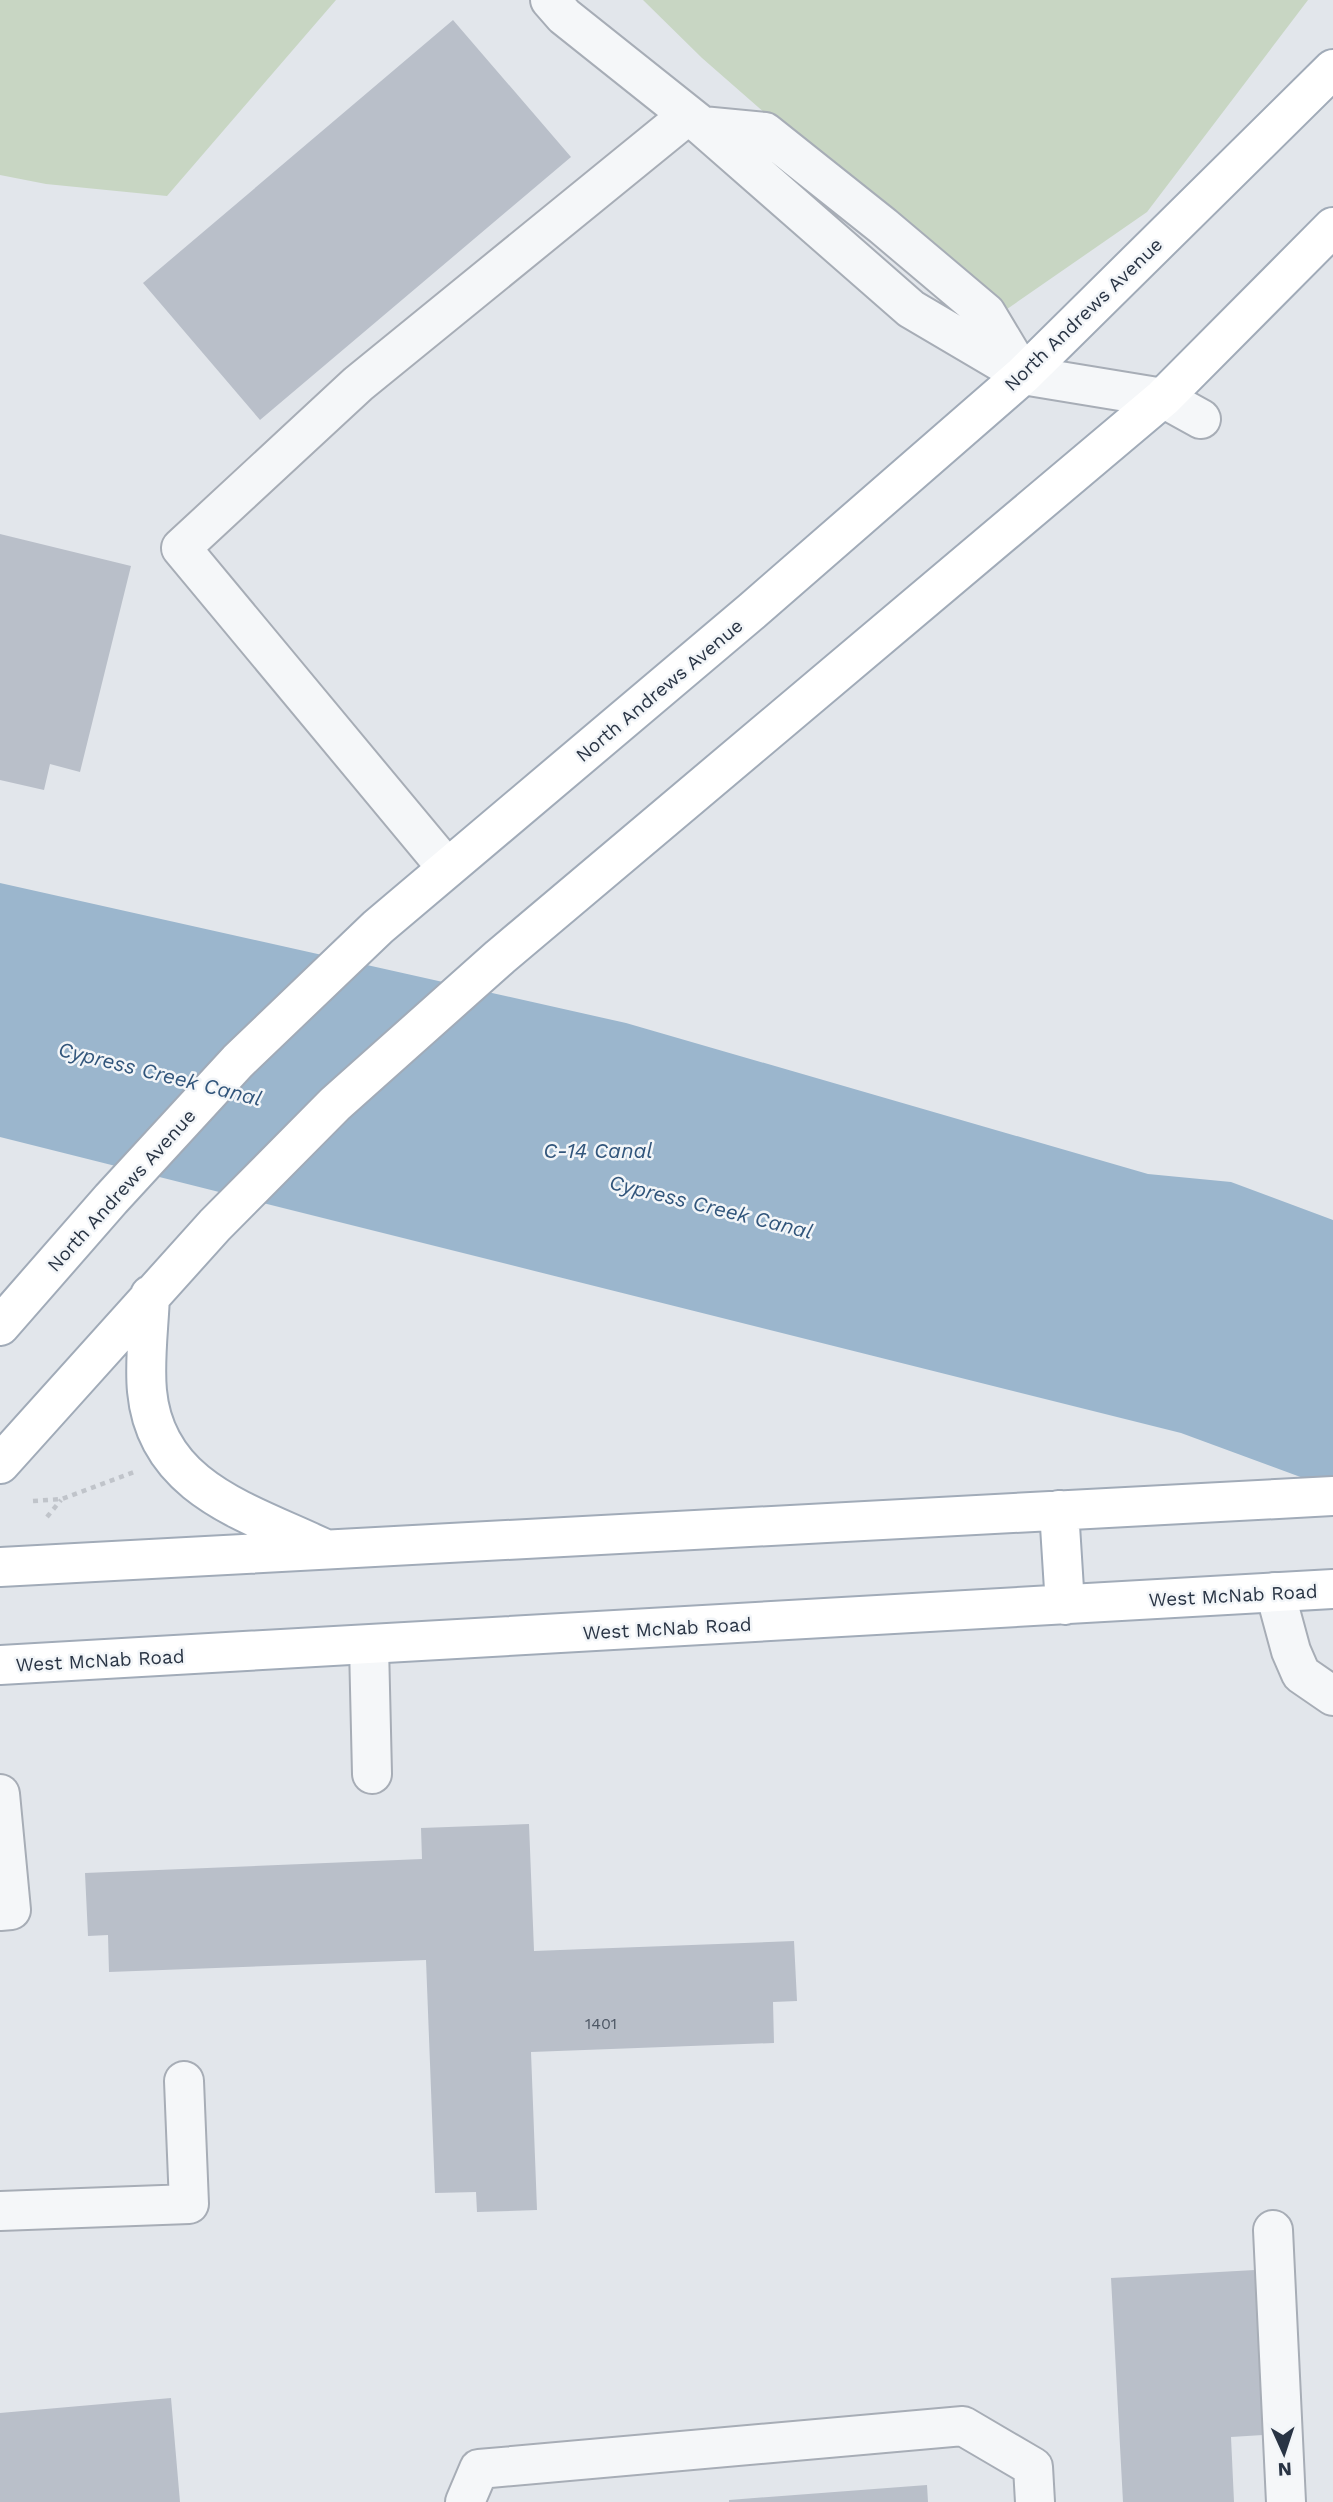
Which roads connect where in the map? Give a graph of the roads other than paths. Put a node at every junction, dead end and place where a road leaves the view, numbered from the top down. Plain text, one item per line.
1 (550, 0) edge
2 (1333, 69) edge
3 (695, 121) junction
4 (1333, 227) edge
5 (1023, 375) junction
6 (1163, 398) junction
7 (1201, 419) dead end
8 (447, 868) junction
9 (150, 1294) junction
10 (0, 1326) edge
11 (0, 1464) edge
12 (1333, 1496) edge
13 (1059, 1510) junction
14 (329, 1551) junction
15 (0, 1567) edge
16 (1333, 1589) edge
17 (1275, 1592) junction
18 (1065, 1605) junction
19 (369, 1646) junction
20 (0, 1665) edge
21 (1333, 1696) edge
22 (372, 1774) dead end
23 (0, 1794) edge
24 (0, 1911) edge
25 (184, 2081) dead end
26 (0, 2211) edge
27 (1273, 2230) dead end
28 (465, 2502) edge
29 (1035, 2502) edge
30 (1286, 2502) edge

1 - 3 street
2 - 5 main road, North Andrews Avenue
3 - 5 street
3 - 8 street
4 - 6 main road
5 - 6 street
5 - 8 main road, North Andrews Avenue
6 - 7 street
6 - 9 main road
8 - 10 main road, North Andrews Avenue
9 - 11 main road
9 - 14 main road
12 - 13 main road
13 - 14 main road
13 - 18 main road
14 - 15 main road
16 - 17 main road, West McNab Road
17 - 18 main road, West McNab Road
17 - 21 street
18 - 19 main road, West McNab Road
19 - 20 main road, West McNab Road
19 - 22 street
23 - 24 street
25 - 26 street
27 - 30 street
28 - 29 street

